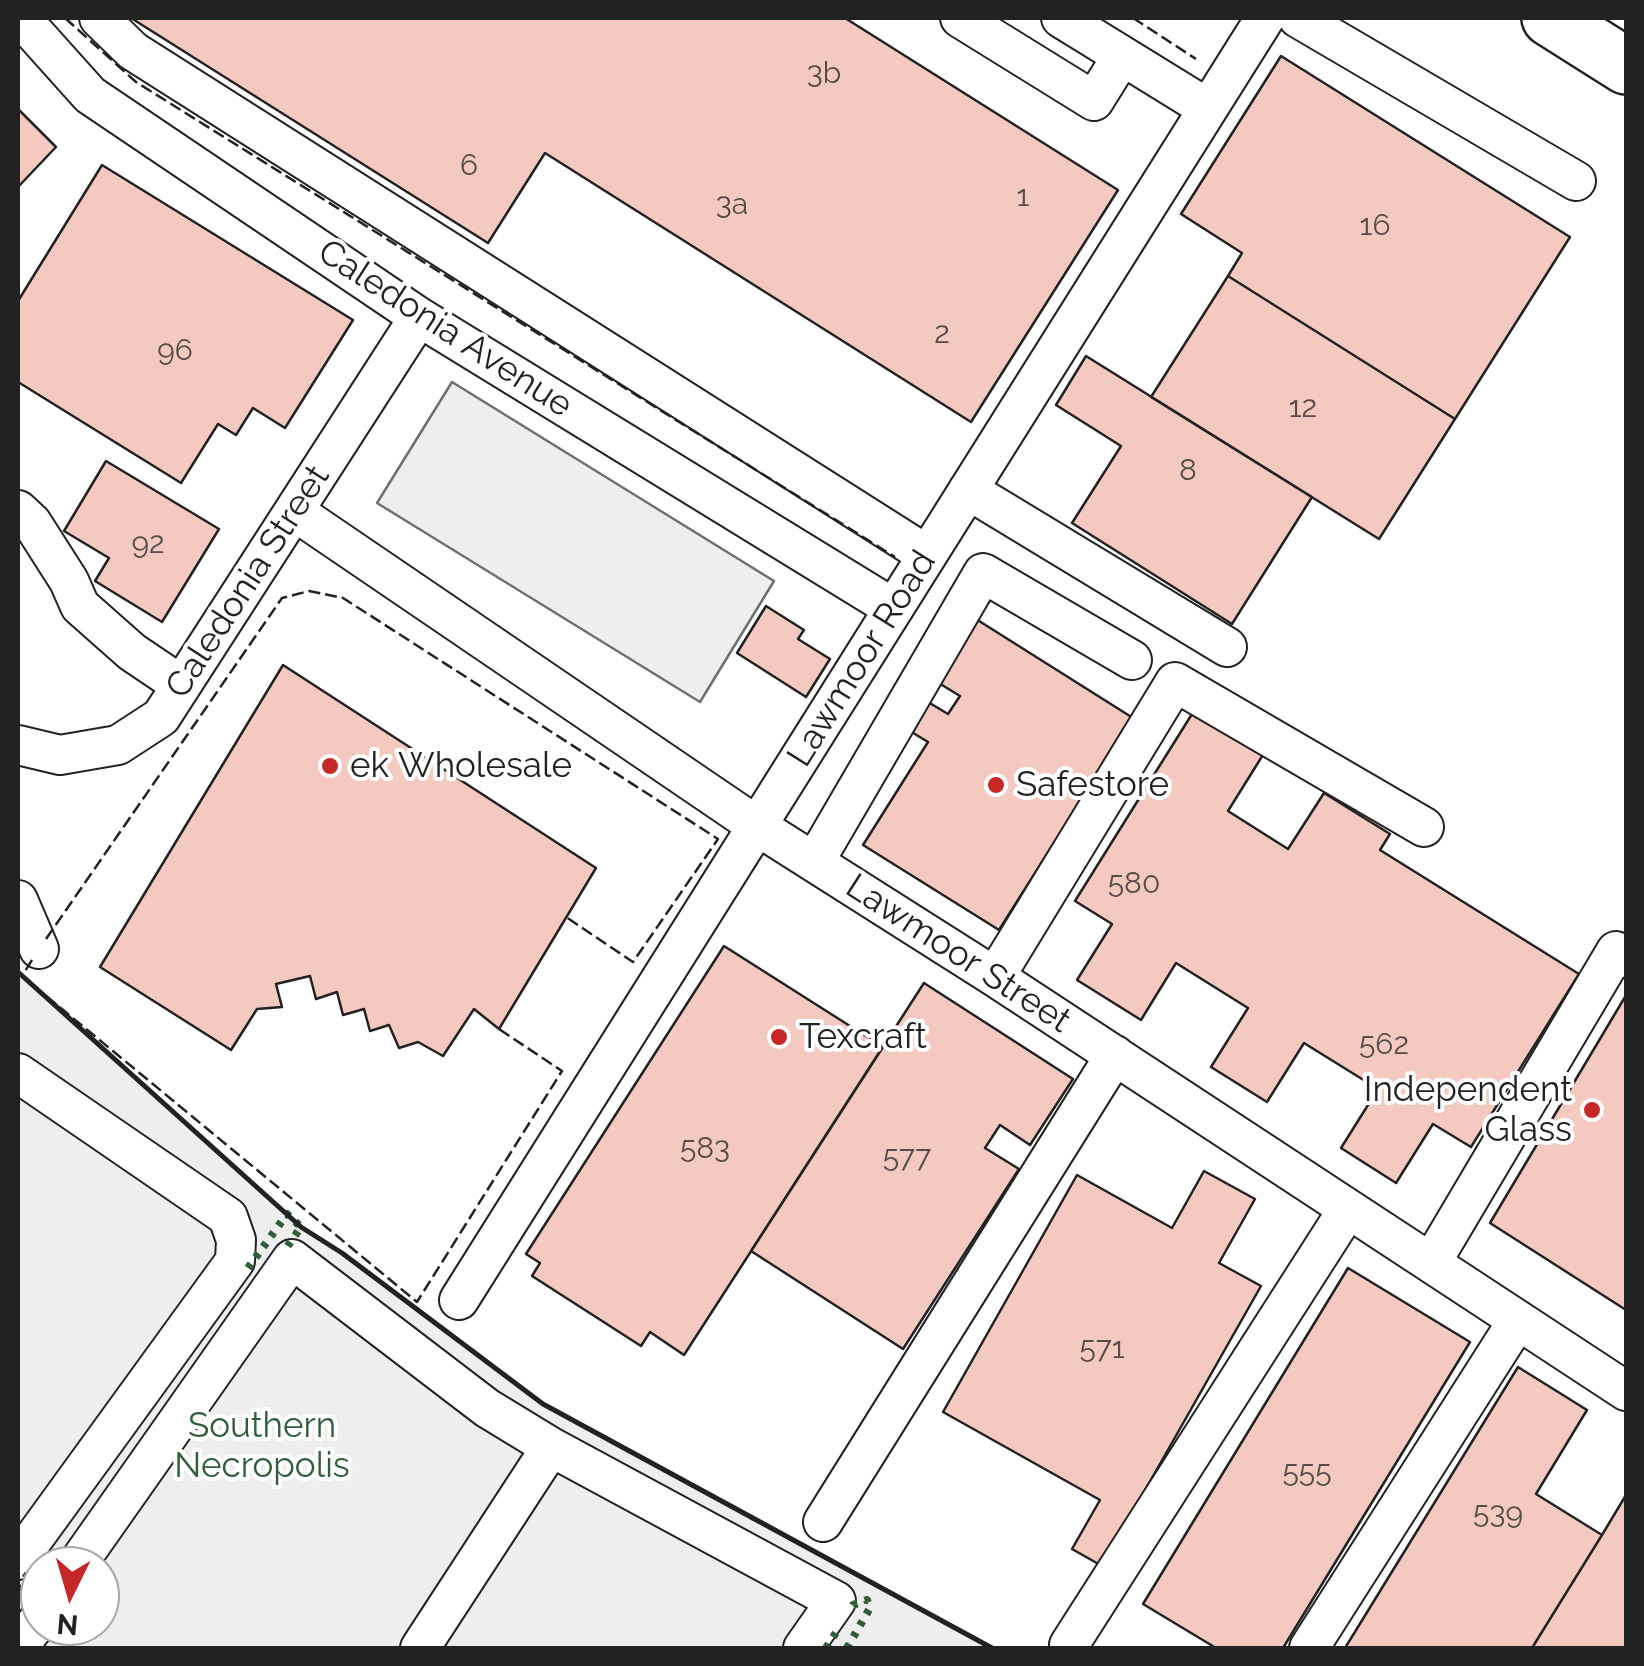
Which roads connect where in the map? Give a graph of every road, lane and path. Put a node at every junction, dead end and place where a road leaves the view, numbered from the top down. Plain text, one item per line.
1 (21, 18) edge
2 (99, 18) edge
3 (960, 18) edge
4 (1060, 18) edge
5 (1264, 18) edge
6 (1298, 18) edge
7 (1550, 18) edge
8 (1122, 56) junction
9 (1626, 66) edge
10 (1207, 108) junction
11 (1576, 181) dead end
12 (419, 317) junction
13 (968, 490) junction
14 (18, 510) edge
15 (294, 511) junction
16 (927, 555) junction
17 (893, 608) junction
18 (1227, 647) dead end
19 (1132, 660) dead end
20 (181, 685) junction
21 (20, 758) edge
22 (757, 826) junction
23 (1424, 827) dead end
24 (814, 861) junction
25 (18, 900) edge
26 (39, 950) dead end
27 (1626, 958) edge
28 (995, 977) junction
29 (1115, 1056) junction
30 (18, 1073) edge
31 (1348, 1209) junction
32 (1431, 1263) junction
33 (459, 1300) dead end
34 (1518, 1320) junction
35 (1626, 1391) edge
36 (551, 1447) junction
37 (823, 1522) dead end
38 (90, 1546) edge
39 (18, 1560) edge
40 (1069, 1645) dead end
41 (420, 1648) edge
42 (802, 1648) edge
43 (1309, 1648) edge

1 - 12 street, Caledonia Avenue
2 - 16 street
3 - 8 street
4 - 8 street
5 - 10 street, Lawmoor Road
6 - 11 street
7 - 9 highway
8 - 10 street
10 - 13 street, Lawmoor Road
12 - 15 street, Caledonia Street
12 - 17 street, Caledonia Avenue
13 - 16 street, Lawmoor Road
13 - 18 street
14 - 20 street
15 - 20 street, Caledonia Street
15 - 22 street, Lawmoor Street
16 - 17 street, Lawmoor Road
17 - 22 street, Lawmoor Road
19 - 24 street
20 - 21 street, Caledonia Street
22 - 24 street, Lawmoor Street
22 - 33 street, Lawmoor Road
23 - 28 street
24 - 28 street, Lawmoor Street
25 - 26 street
27 - 32 street
28 - 29 street, Lawmoor Street
29 - 31 street, Lawmoor Street
29 - 37 street
30 - 39 street
31 - 32 street, Lawmoor Street
31 - 40 street
32 - 34 street, Lawmoor Street
34 - 35 street, Lawmoor Street
34 - 43 street
36 - 38 street
36 - 41 street
36 - 42 street

